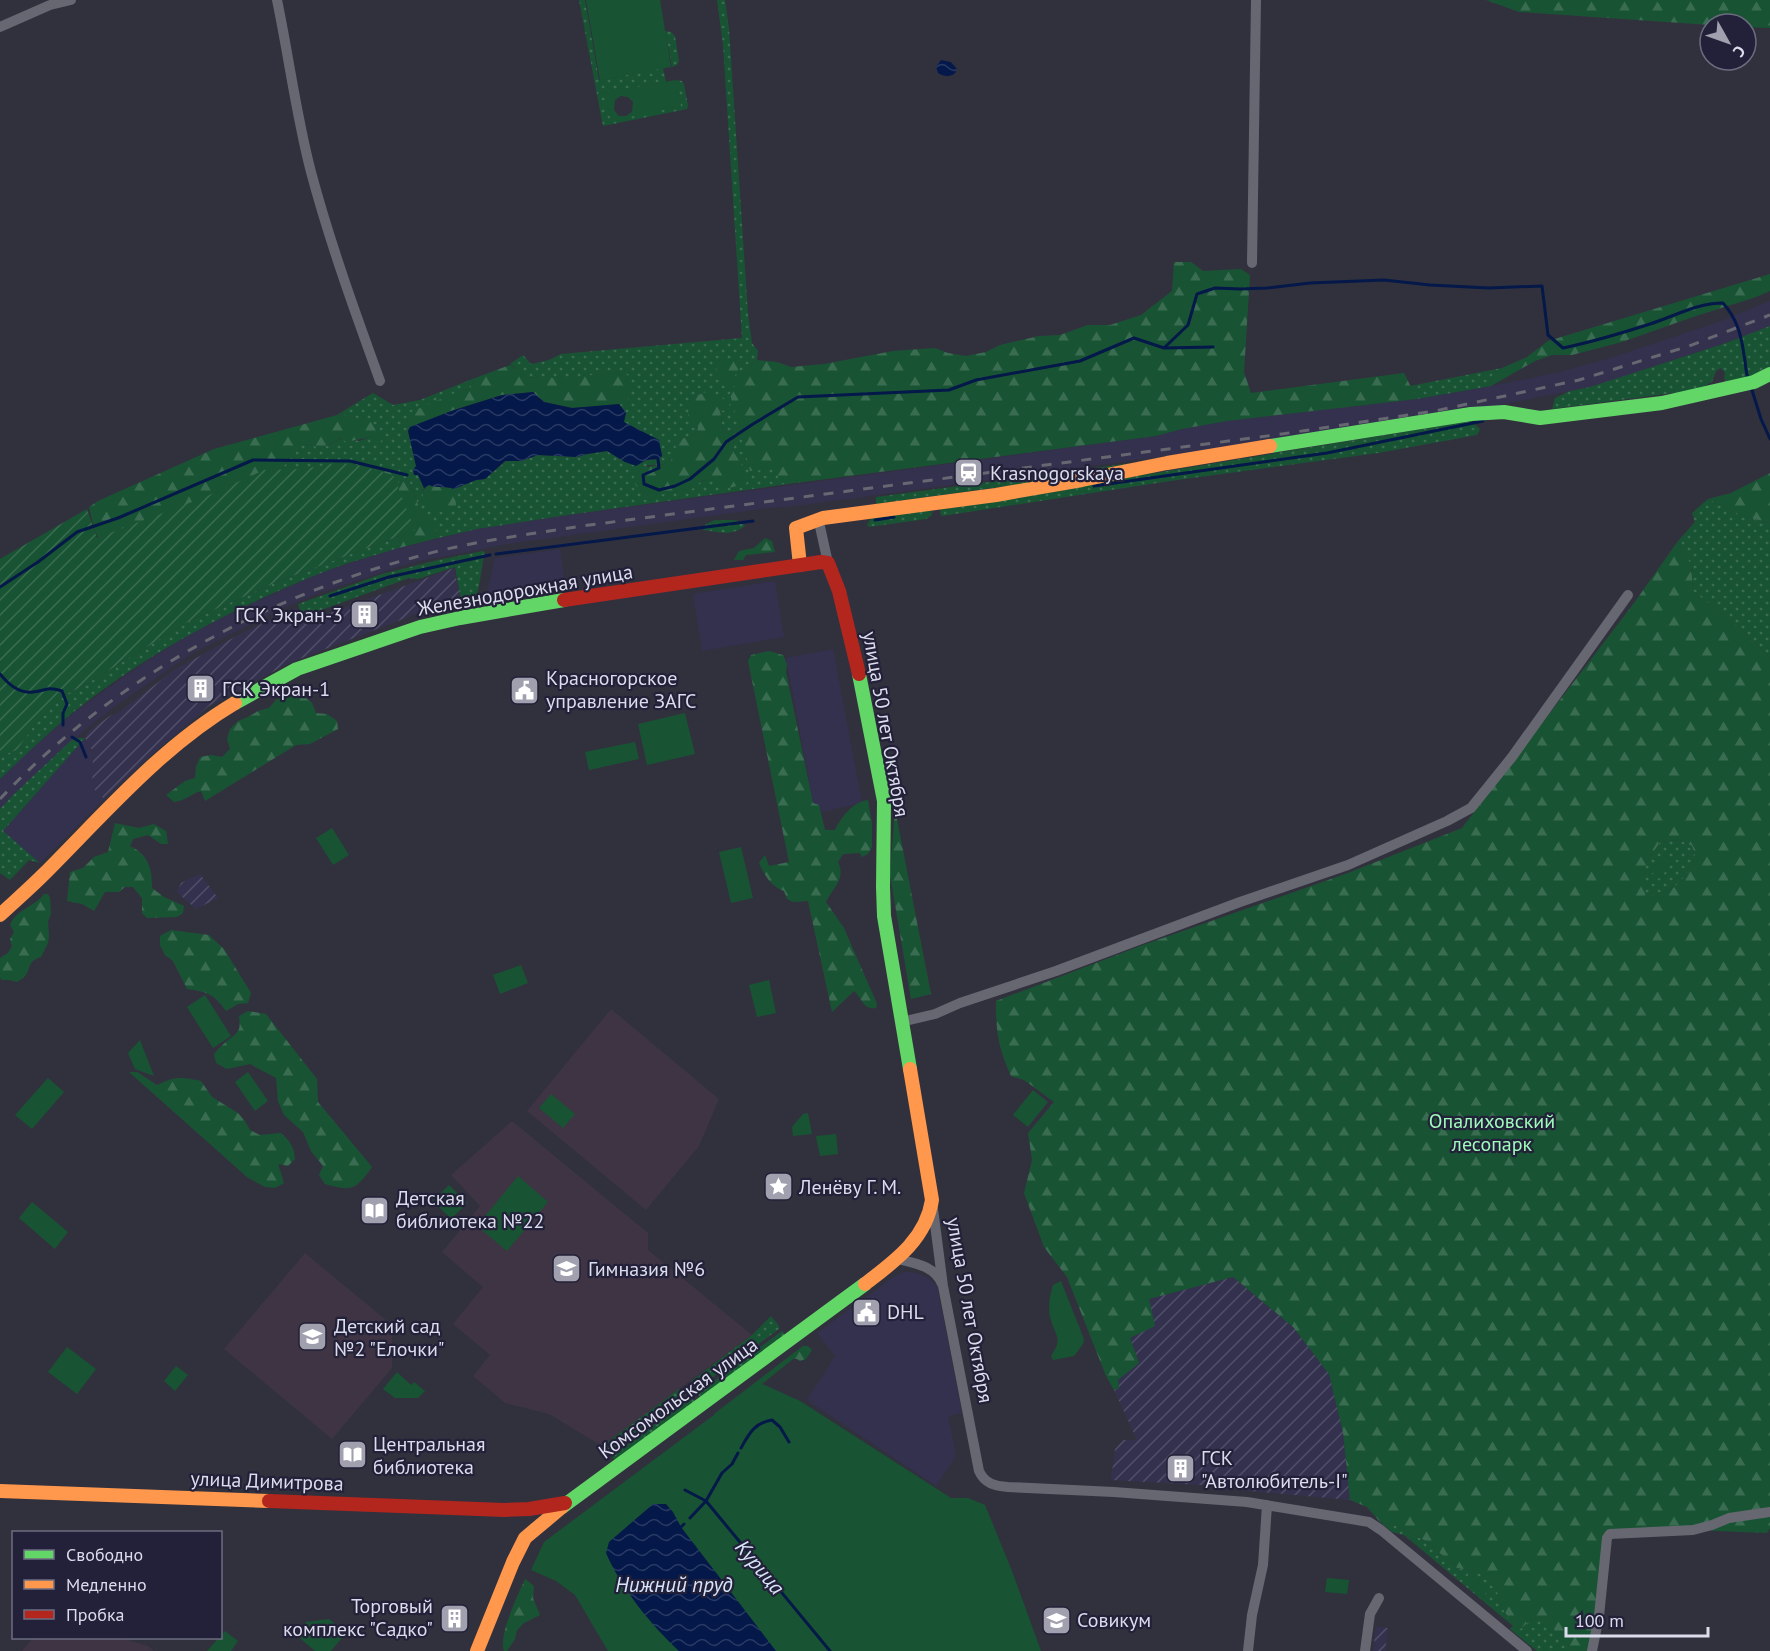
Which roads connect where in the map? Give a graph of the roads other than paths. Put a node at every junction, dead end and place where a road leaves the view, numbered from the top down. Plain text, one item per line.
1 (71, 0) edge
2 (277, 0) edge
3 (1256, 0) edge
4 (0, 27) edge
5 (1252, 264) dead end
6 (1770, 374) edge
7 (380, 381) dead end
8 (819, 522) junction
9 (828, 563) junction
10 (800, 565) junction
11 (1628, 595) dead end
12 (0, 915) edge
13 (901, 1022) junction
14 (932, 1200) junction
15 (898, 1259) junction
16 (943, 1286) junction
17 (0, 1491) edge
18 (569, 1503) junction
19 (1267, 1505) junction
20 (510, 1510) junction
21 (1770, 1512) edge
22 (525, 1538) junction
23 (1379, 1598) dead end
24 (477, 1651) edge
25 (1248, 1651) edge
26 (1365, 1651) edge
27 (1527, 1651) edge
28 (1593, 1651) edge

1 - 4 street
2 - 7 street
3 - 5 street
6 - 8 street
8 - 9 street
8 - 10 street
9 - 10 street, Железнодорожная улица
9 - 13 street, улица 50 лет Октября
10 - 12 street, Железнодорожная улица
11 - 13 street
13 - 14 street, улица 50 лет Октября
14 - 15 street, Комсомольская улица
14 - 16 street, улица 50 лет Октября
15 - 16 street
15 - 18 street, Комсомольская улица
16 - 19 street, улица 50 лет Октября
17 - 20 street, улица Димитрова
18 - 20 street, улица Димитрова
18 - 22 street, Комсомольская улица
19 - 25 street
19 - 27 street, улица 50 лет Октября
20 - 22 street
21 - 28 street
22 - 24 street, Комсомольская улица
23 - 26 street

